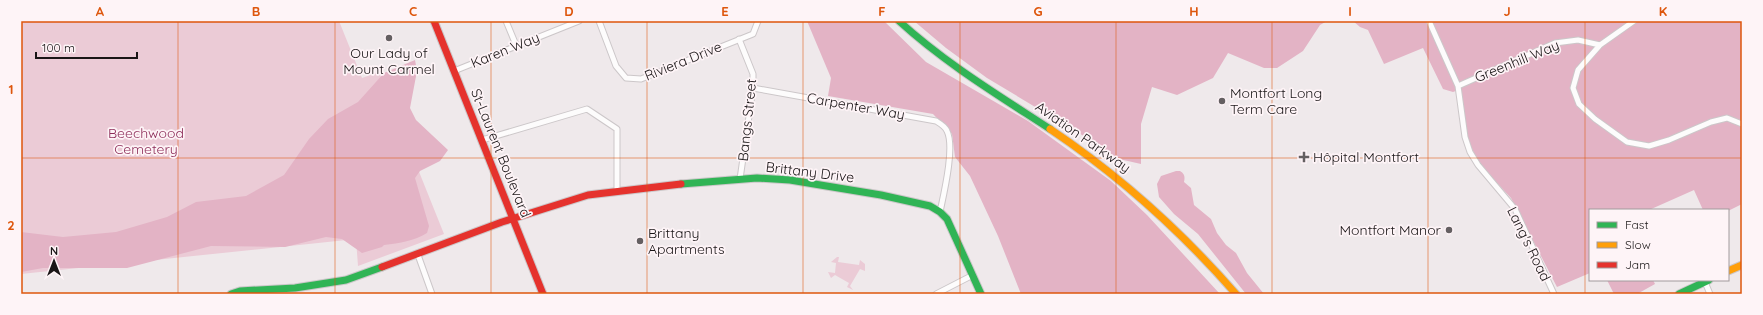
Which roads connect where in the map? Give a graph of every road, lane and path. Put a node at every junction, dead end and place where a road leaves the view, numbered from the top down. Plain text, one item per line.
1 (434, 21) edge
2 (506, 21) edge
3 (579, 21) edge
4 (599, 21) edge
5 (758, 21) edge
6 (899, 21) edge
7 (1429, 21) edge
8 (1634, 21) edge
9 (739, 39) junction
10 (1600, 45) junction
11 (516, 46) junction
12 (454, 71) junction
13 (1458, 86) junction
14 (753, 88) junction
15 (1742, 124) edge
16 (482, 140) junction
17 (740, 179) junction
18 (617, 191) junction
19 (940, 212) junction
20 (514, 219) junction
21 (418, 255) junction
22 (1742, 265) edge
23 (1729, 271) edge
24 (973, 275) junction
25 (1707, 281) edge
26 (295, 291) edge
27 (274, 292) edge
28 (231, 294) edge
29 (432, 294) edge
30 (543, 294) edge
31 (936, 294) edge
32 (981, 294) edge
33 (1236, 294) edge
34 (1554, 294) edge
35 (1679, 294) edge
36 (1710, 294) edge

1 - 12 street, St-Laurent Boulevard
2 - 11 street
3 - 11 street, Karen Way
4 - 9 street, Riviera Drive
5 - 9 street, Riviera Drive
6 - 33 street, Aviation Parkway
7 - 13 street, Lang's Road
8 - 10 street
9 - 14 street, Bangs Street
10 - 13 street, Greenhill Way
10 - 15 street
11 - 12 street, Karen Way
12 - 16 street, St-Laurent Boulevard
13 - 34 street, Lang's Road
14 - 17 street, Bangs Street
14 - 19 street, Carpenter Way
16 - 18 street
16 - 20 street, St-Laurent Boulevard
17 - 18 street, Brittany Drive
17 - 19 street, Brittany Drive
18 - 20 street, Brittany Drive
19 - 24 street, Brittany Drive
20 - 21 street, Brittany Drive
20 - 30 street, St-Laurent Boulevard
21 - 26 street, Brittany Drive
21 - 29 street
22 - 23 street
24 - 31 street
24 - 32 street, Brittany Drive
25 - 35 street
25 - 36 street
26 - 27 street, Brittany Drive
27 - 28 street, Brittany Drive

